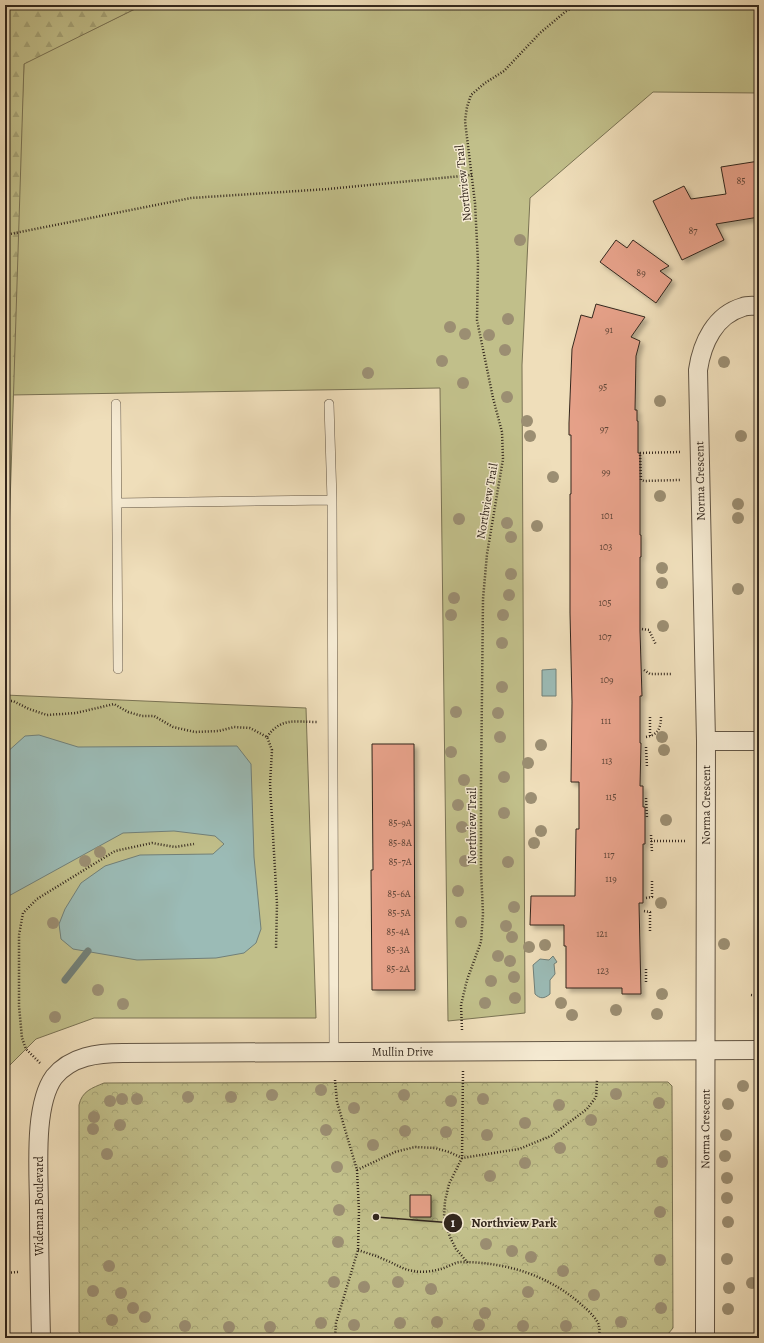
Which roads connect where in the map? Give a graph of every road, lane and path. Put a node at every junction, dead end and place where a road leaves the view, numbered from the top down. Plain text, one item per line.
1 (577, 5) edge
2 (472, 175) junction
3 (5, 235) edge
4 (759, 306) edge
5 (116, 404) dead end
6 (329, 404) dead end
7 (700, 452) junction
8 (700, 480) junction
9 (332, 500) junction
10 (117, 503) junction
11 (642, 629) dead end
12 (656, 645) dead end
13 (118, 669) dead end
14 (644, 670) dead end
15 (671, 674) dead end
16 (5, 701) edge
17 (650, 716) dead end
18 (661, 716) dead end
19 (333, 722) junction
20 (650, 736) junction
21 (267, 737) junction
22 (646, 737) dead end
23 (706, 741) junction
24 (759, 741) edge
25 (646, 747) dead end
26 (647, 767) dead end
27 (646, 798) dead end
28 (647, 818) dead end
29 (651, 835) dead end
30 (651, 841) junction
31 (705, 841) junction
32 (194, 844) dead end
33 (652, 852) dead end
34 (652, 880) dead end
35 (646, 898) dead end
36 (644, 911) dead end
37 (650, 932) dead end
38 (276, 949) dead end
39 (646, 967) dead end
40 (646, 982) dead end
41 (751, 995) dead end
42 (759, 996) edge
43 (463, 1050) junction
44 (705, 1050) junction
45 (759, 1050) edge
46 (334, 1052) junction
47 (54, 1077) junction
48 (335, 1080) dead end
49 (598, 1080) dead end
50 (462, 1158) junction
51 (357, 1170) junction
52 (358, 1250) junction
53 (468, 1263) junction
54 (41, 1338) edge
55 (335, 1338) edge
56 (599, 1338) edge
57 (705, 1338) edge

1 - 2 path, Northview Trail
2 - 3 path
2 - 43 path, Northview Trail
4 - 7 street, Norma Crescent
5 - 10 lane
6 - 9 lane
7 - 8 street, Norma Crescent
7 - 8 path
8 - 23 street, Norma Crescent
9 - 10 lane
9 - 19 lane
10 - 13 lane
11 - 12 path
14 - 15 path
16 - 21 path
17 - 20 path
18 - 20 path
19 - 21 path
19 - 46 lane
20 - 22 path
21 - 38 path
23 - 24 street
23 - 31 street, Norma Crescent
25 - 26 path
27 - 28 path
29 - 30 path
30 - 31 path
30 - 33 path
31 - 44 street, Norma Crescent
32 - 47 path
34 - 35 path
36 - 37 path
39 - 40 path
41 - 42 path
43 - 44 street, Mullin Drive
43 - 46 street, Mullin Drive
43 - 50 path, Northview Trail
44 - 45 street, Mullin Drive
44 - 57 street, Norma Crescent
46 - 47 street, Mullin Drive
47 - 54 street, Wideman Boulevard
48 - 51 path
49 - 50 path
50 - 51 path
50 - 53 path
51 - 52 path
52 - 53 path
52 - 55 path
53 - 56 path

